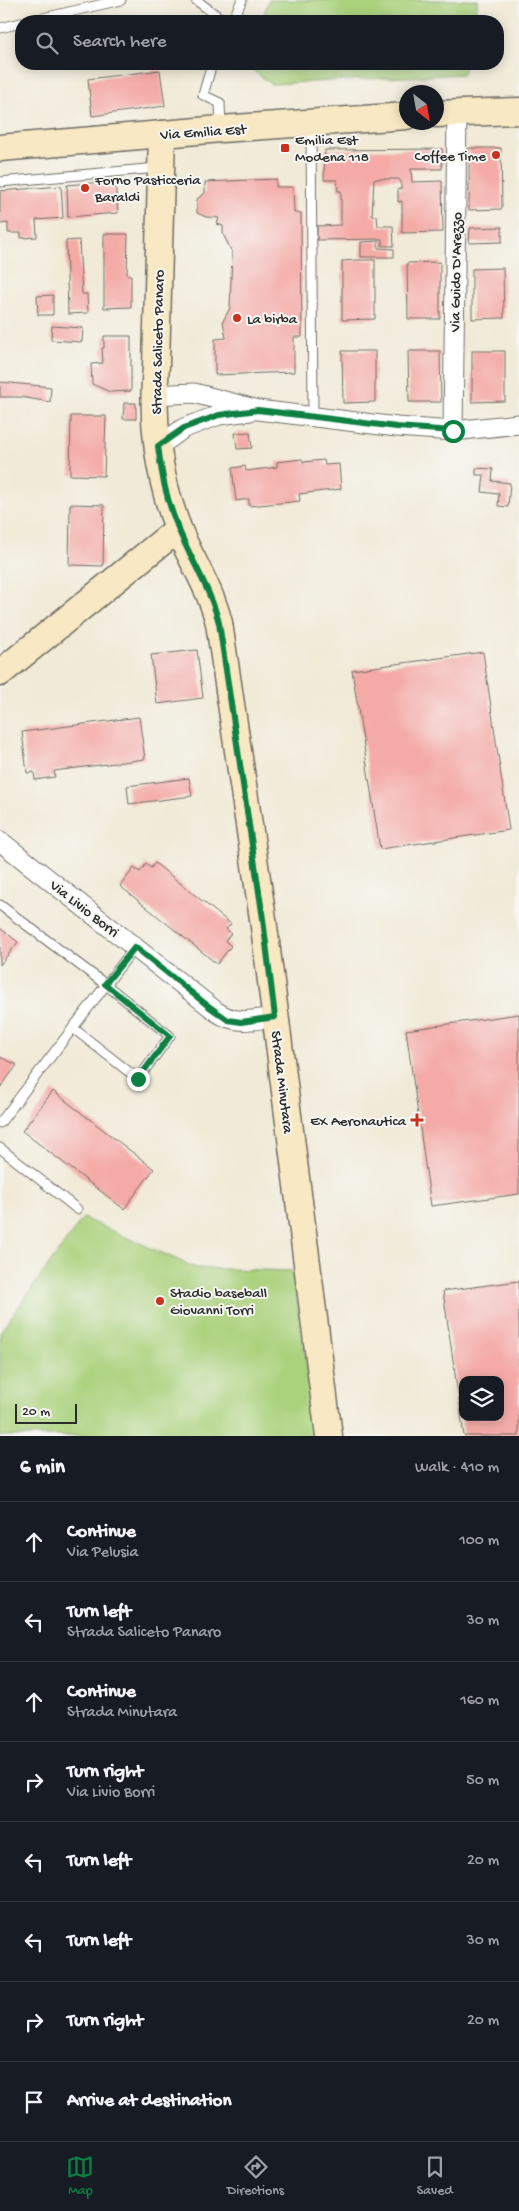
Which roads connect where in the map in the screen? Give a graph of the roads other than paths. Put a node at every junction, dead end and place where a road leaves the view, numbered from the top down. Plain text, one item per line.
1 (121, 0) edge
2 (196, 0) edge
3 (242, 0) edge
4 (56, 15) edge
5 (216, 15) edge
6 (235, 15) edge
7 (15, 24) edge
8 (0, 28) edge
9 (210, 70) edge
10 (519, 111) edge
11 (447, 114) edge
12 (399, 117) edge
13 (311, 123) junction
14 (221, 129) junction
15 (162, 134) junction
16 (0, 148) edge
17 (160, 168) junction
18 (0, 182) edge
19 (154, 395) junction
20 (258, 410) junction
21 (313, 417) junction
22 (519, 424) edge
23 (453, 431) junction
24 (158, 446) junction
25 (178, 529) junction
26 (0, 673) edge
27 (0, 841) edge
28 (0, 904) edge
29 (135, 947) junction
30 (105, 984) junction
31 (275, 1017) junction
32 (73, 1028) junction
33 (0, 1124) edge
34 (0, 1148) edge
35 (77, 1209) dead end
36 (329, 1436) edge

1 - 4 lane
2 - 5 lane
3 - 6 lane
7 - 8 lane
9 - 14 lane
10 - 11 main road
11 - 23 street, Via Guido D'Arezzo
12 - 13 main road, Via Emilia Est
13 - 14 main road, Via Emilia Est
13 - 21 lane
14 - 15 main road, Via Emilia Est
15 - 16 main road, Via Emilia Est
15 - 17 main road, Strada Saliceto Panaro
17 - 18 lane
17 - 19 main road, Strada Saliceto Panaro
19 - 20 street
19 - 24 main road, Strada Saliceto Panaro
20 - 21 street
20 - 24 street
21 - 23 street
22 - 23 street
24 - 25 main road, Strada Saliceto Panaro
25 - 26 main road
25 - 31 main road, Strada Minutara
27 - 29 street, Via Livio Borri
28 - 30 lane
29 - 30 lane
29 - 31 street, Via Livio Borri
30 - 32 lane
30 - 32 lane
31 - 36 main road, Strada Minutara
32 - 33 lane
34 - 35 lane

